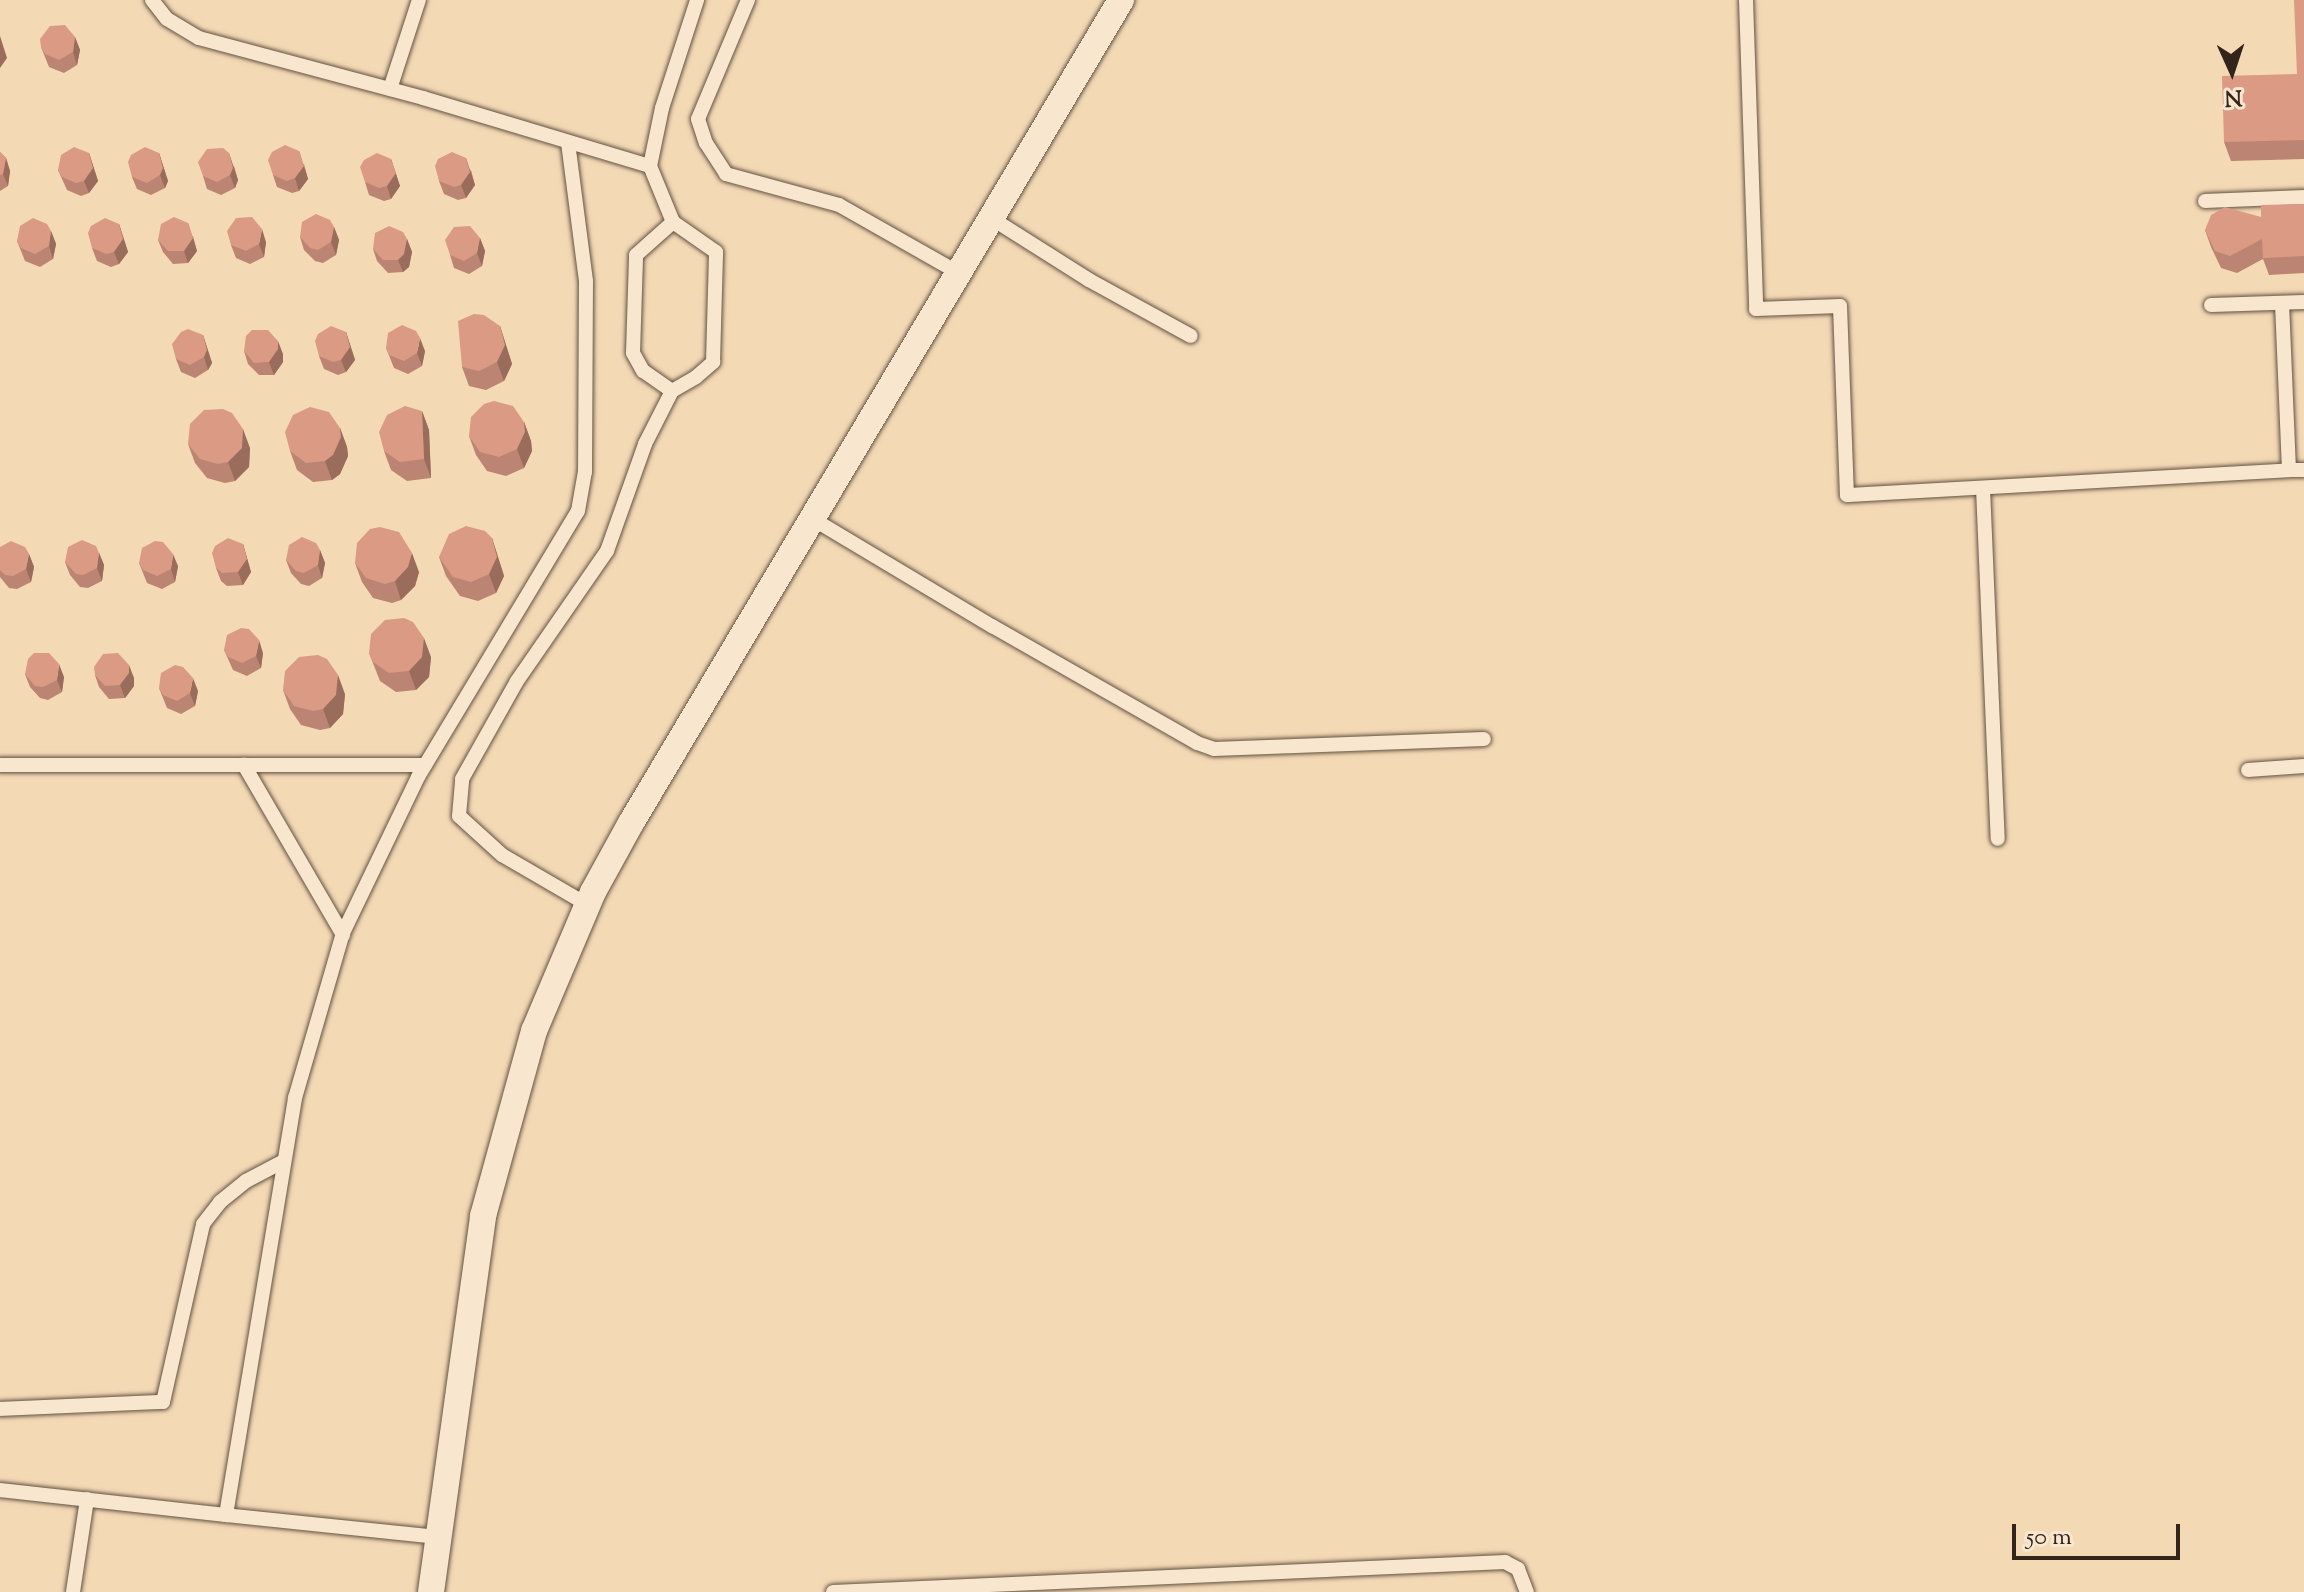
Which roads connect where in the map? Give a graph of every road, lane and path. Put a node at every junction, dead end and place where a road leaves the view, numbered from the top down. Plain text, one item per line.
1 (152, 0) edge
2 (419, 0) edge
3 (697, 0) edge
4 (748, 0) edge
5 (1121, 0) edge
6 (1746, 0) edge
7 (390, 89) junction
8 (568, 143) junction
9 (650, 166) junction
10 (2304, 197) edge
11 (2205, 201) dead end
12 (991, 218) junction
13 (673, 222) junction
14 (957, 272) junction
15 (2304, 302) edge
16 (2282, 303) junction
17 (2211, 305) dead end
18 (1191, 336) dead end
19 (672, 391) junction
20 (2296, 470) edge
21 (1983, 488) junction
22 (813, 519) junction
23 (1484, 739) dead end
24 (0, 765) edge
25 (244, 765) junction
26 (425, 765) junction
27 (2304, 766) edge
28 (2248, 770) dead end
29 (1998, 839) dead end
30 (588, 905) junction
31 (343, 935) junction
32 (284, 1161) junction
33 (0, 1409) edge
34 (0, 1490) edge
35 (87, 1499) junction
36 (226, 1515) junction
37 (438, 1537) junction
38 (73, 1592) edge
39 (431, 1592) edge
40 (833, 1592) edge
41 (1527, 1592) edge

1 - 7 lane
2 - 7 lane
3 - 9 lane
4 - 14 lane
5 - 12 street
6 - 21 lane
7 - 8 lane
8 - 9 lane
8 - 26 lane
9 - 13 lane
10 - 11 lane
12 - 14 street
12 - 18 lane
13 - 19 lane
13 - 19 lane
14 - 22 street
15 - 16 lane
16 - 17 lane
16 - 20 lane
19 - 30 lane
20 - 21 lane
21 - 29 lane
22 - 23 lane
22 - 30 street
24 - 25 lane
25 - 26 lane
25 - 31 lane
26 - 31 lane
27 - 28 lane
30 - 37 street
31 - 32 lane
32 - 33 lane
32 - 36 lane
34 - 35 lane
35 - 36 lane
35 - 38 lane
36 - 37 lane
37 - 39 street
40 - 41 lane

